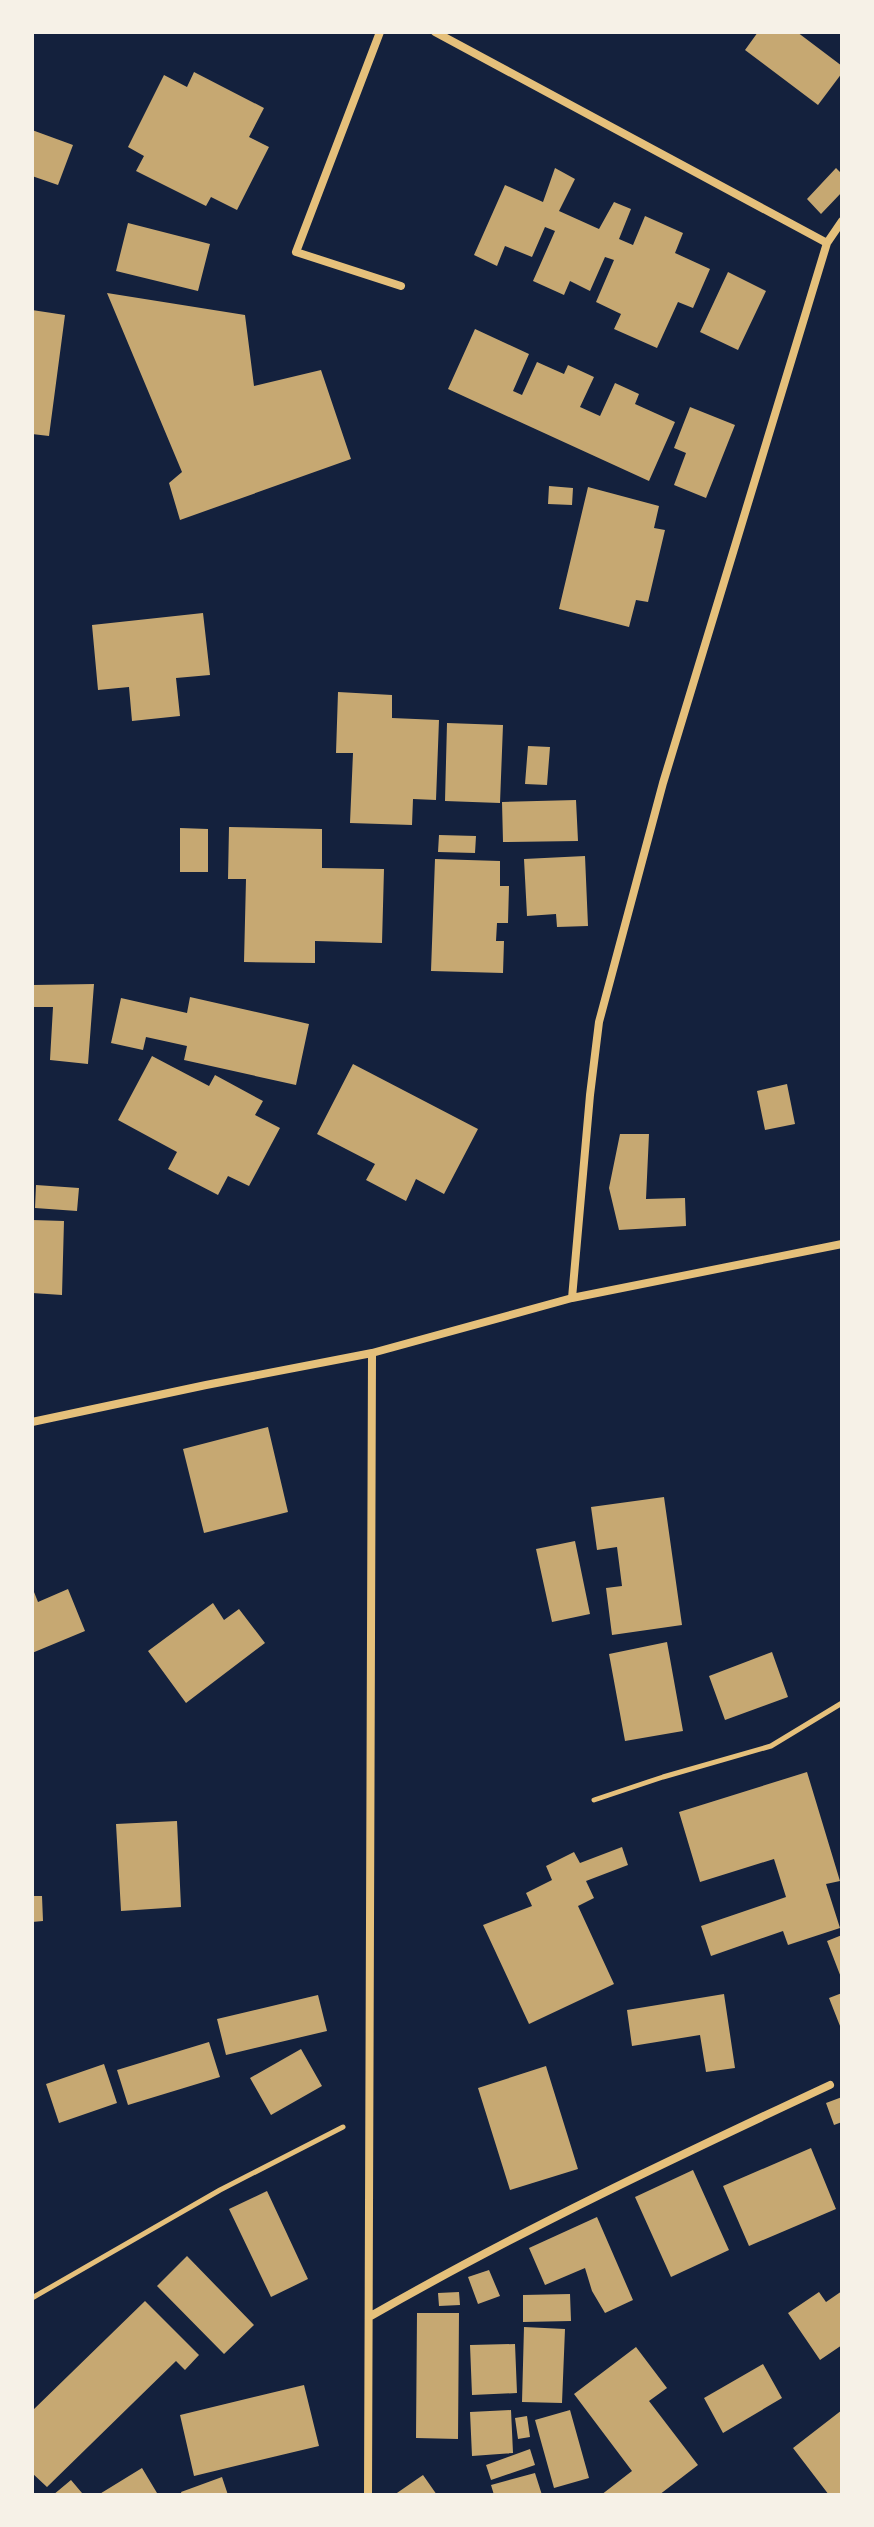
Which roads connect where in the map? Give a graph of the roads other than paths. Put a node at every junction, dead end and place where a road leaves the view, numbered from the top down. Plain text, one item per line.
1 (380, 32) edge
2 (435, 32) edge
3 (842, 221) edge
4 (827, 243) junction
5 (401, 286) dead end
6 (842, 1244) edge
7 (572, 1298) junction
8 (372, 1353) junction
9 (32, 1422) edge
10 (830, 2085) dead end
11 (369, 2317) junction
12 (368, 2495) edge

1 - 5 street
2 - 4 street
3 - 4 street
4 - 7 street
6 - 7 street
7 - 8 street
8 - 9 street
8 - 11 street
10 - 11 street
11 - 12 street

